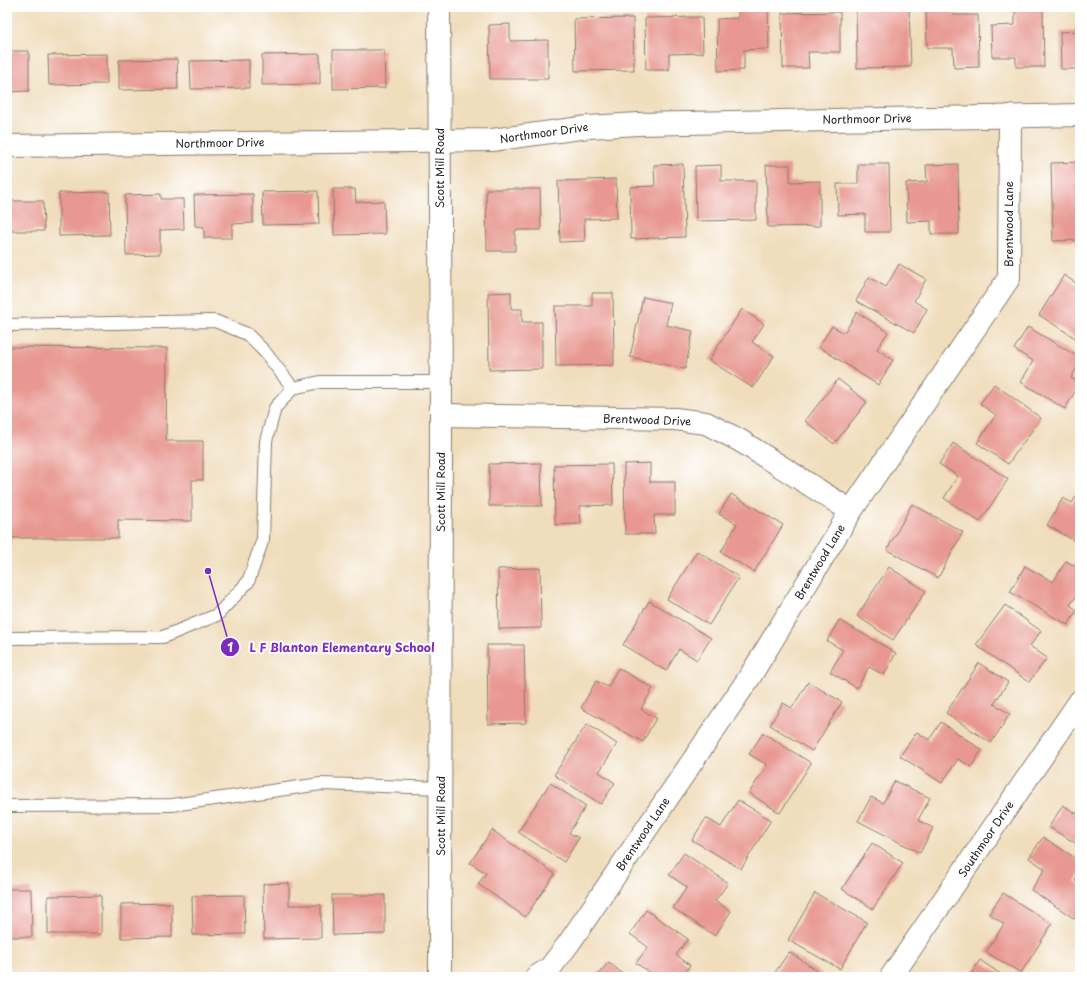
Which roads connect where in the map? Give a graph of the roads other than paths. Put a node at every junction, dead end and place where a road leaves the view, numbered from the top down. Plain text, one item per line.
1 (439, 7) edge
2 (1080, 115) edge
3 (1010, 116) junction
4 (440, 141) junction
5 (7, 146) edge
6 (7, 325) edge
7 (441, 382) junction
8 (293, 388) junction
9 (441, 415) junction
10 (851, 511) junction
11 (7, 638) edge
12 (1080, 700) edge
13 (441, 788) junction
14 (7, 806) edge
15 (440, 977) edge
16 (536, 977) edge
17 (891, 977) edge

1 - 4 street, Scott Mill Road
2 - 3 street, Northmoor Drive
3 - 4 street, Northmoor Drive
3 - 10 street, Brentwood Lane
4 - 5 street, Northmoor Drive
4 - 7 street, Scott Mill Road
6 - 8 lane
7 - 8 lane
7 - 9 street, Scott Mill Road
8 - 11 lane
9 - 10 street, Brentwood Drive
9 - 13 street, Scott Mill Road
10 - 16 street, Brentwood Lane
12 - 17 street, Southmoor Drive
13 - 14 lane
13 - 15 street, Scott Mill Road

